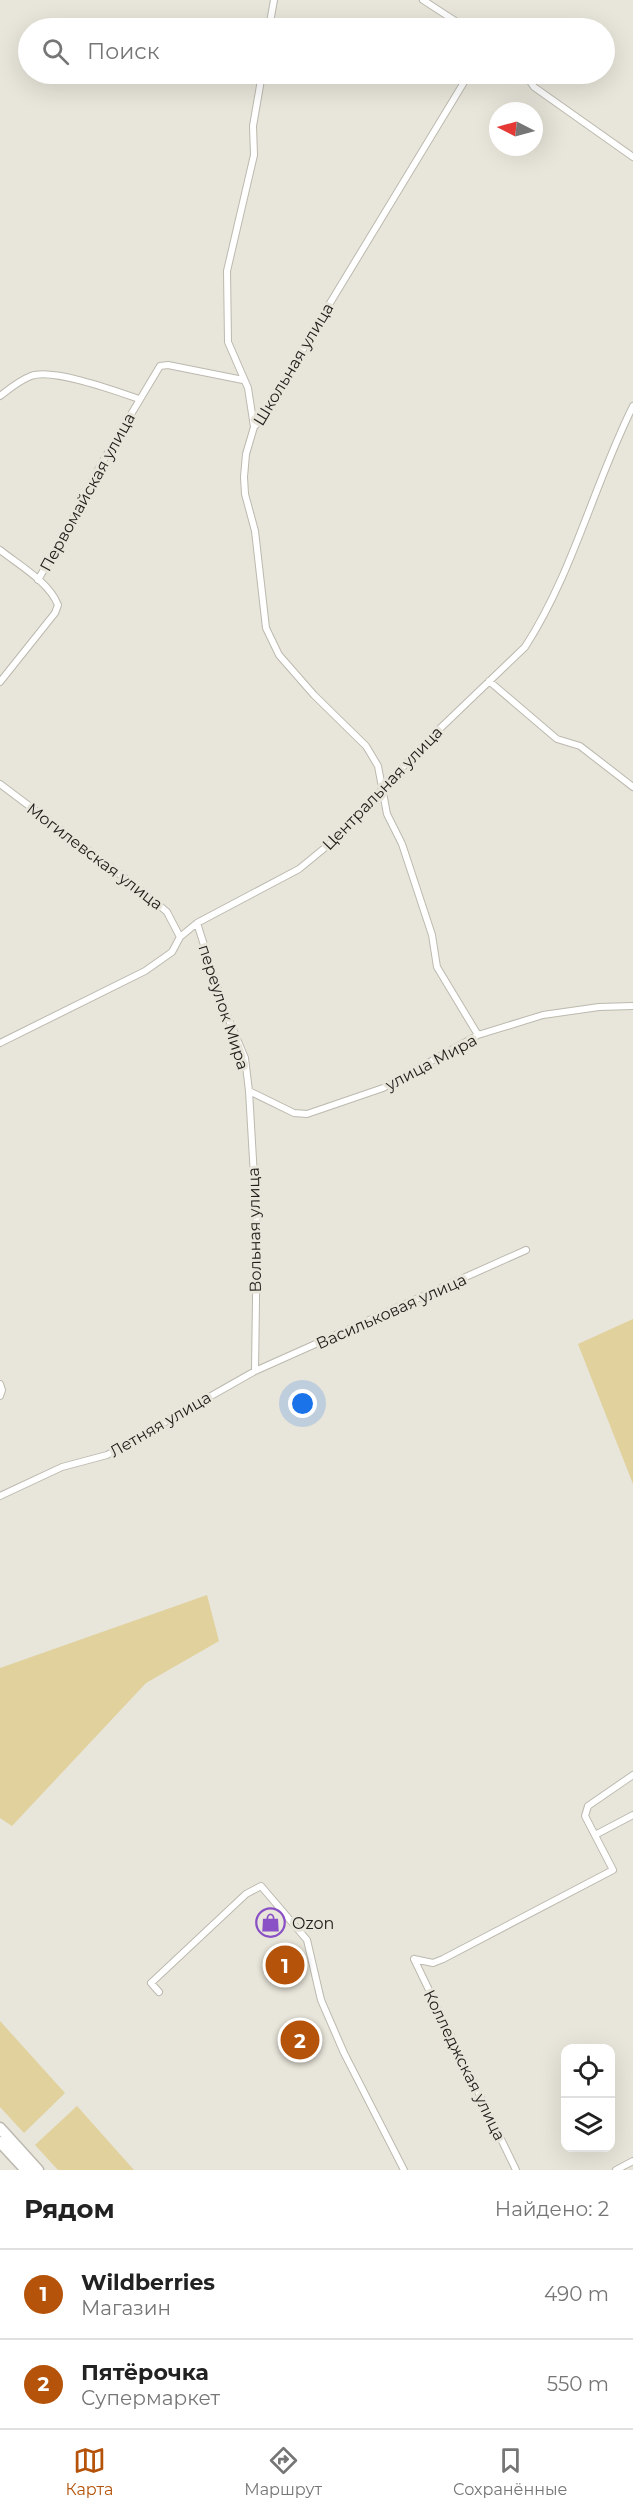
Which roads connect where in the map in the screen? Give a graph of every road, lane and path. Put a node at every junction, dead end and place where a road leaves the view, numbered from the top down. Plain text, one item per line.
1 (274, 0) edge
2 (423, 0) edge
3 (271, 18) edge
4 (451, 18) edge
5 (260, 84) edge
6 (463, 84) edge
7 (532, 84) edge
8 (633, 157) edge
9 (243, 380) junction
10 (0, 396) edge
11 (139, 399) junction
12 (633, 406) edge
13 (254, 427) junction
14 (0, 550) edge
15 (38, 580) junction
16 (489, 681) junction
17 (0, 682) edge
18 (0, 784) edge
19 (633, 787) edge
20 (383, 791) junction
21 (197, 923) junction
22 (180, 937) junction
23 (633, 1006) edge
24 (478, 1035) junction
25 (0, 1043) edge
26 (249, 1090) junction
27 (526, 1250) dead end
28 (255, 1371) junction
29 (0, 1496) edge
30 (633, 1775) edge
31 (633, 1815) edge
32 (595, 1835) junction
33 (159, 1992) dead end
34 (0, 2128) edge
35 (0, 2142) edge
36 (633, 2161) edge
37 (26, 2170) edge
38 (38, 2170) edge
39 (404, 2170) edge
40 (516, 2170) edge
41 (616, 2170) edge

1 - 3 street
2 - 4 street
5 - 9 street
6 - 13 street, Школьная улица
7 - 8 street
9 - 11 street, Первомайская улица
9 - 13 street
10 - 11 street
11 - 15 street, Первомайская улица
12 - 16 street, Центральная улица
13 - 20 street, Школьная улица
14 - 15 street
15 - 17 street, Первомайская улица
16 - 19 street
16 - 20 street, Центральная улица
18 - 22 street, Могилевская улица
20 - 21 street, Центральная улица
20 - 24 street, Школьная улица
21 - 22 street, Центральная улица
21 - 26 street, переулок Мира
22 - 25 street, Центральная улица
23 - 24 street, улица Мира
24 - 26 street, улица Мира
26 - 28 street, Вольная улица
27 - 28 street, Васильковая улица
28 - 29 street, Летняя улица
30 - 32 street
31 - 32 street
32 - 40 street, Колледжская улица
33 - 39 street
34 - 38 main road
35 - 37 main road
36 - 41 street

